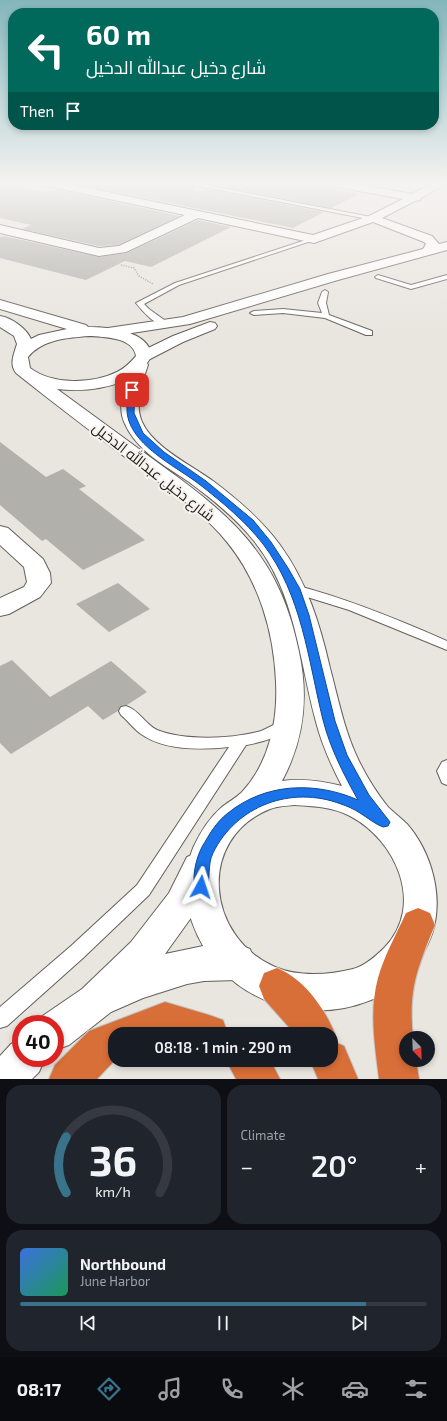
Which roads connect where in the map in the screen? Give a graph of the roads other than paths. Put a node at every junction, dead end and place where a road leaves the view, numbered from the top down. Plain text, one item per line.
1 (19, 233) edge
2 (156, 233) edge
3 (288, 233) edge
4 (330, 233) edge
5 (416, 233) edge
6 (431, 233) edge
7 (314, 239) junction
8 (447, 239) edge
9 (447, 246) edge
10 (428, 250) junction
11 (447, 256) edge
12 (378, 277) junction
13 (447, 277) edge
14 (325, 292) junction
15 (0, 304) edge
16 (254, 313) junction
17 (326, 316) junction
18 (0, 320) edge
19 (164, 324) junction
20 (99, 332) junction
21 (369, 333) dead end
22 (22, 353) junction
23 (142, 361) junction
24 (31, 377) junction
25 (0, 532) edge
26 (295, 589) junction
27 (0, 608) edge
28 (447, 646) edge
29 (126, 711) dead end
30 (288, 724) junction
31 (242, 739) junction
32 (447, 766) edge
33 (447, 779) edge
34 (250, 805) junction
35 (383, 822) junction
36 (205, 854) junction
37 (418, 925) junction
38 (236, 962) junction
39 (277, 986) junction
40 (95, 1002) junction
41 (0, 1018) edge
42 (64, 1024) edge
43 (149, 1027) edge
44 (185, 1027) edge
45 (312, 1027) edge
46 (108, 1043) edge
47 (16, 1067) edge
48 (251, 1067) edge
49 (333, 1067) edge
50 (5, 1079) edge
51 (69, 1079) edge
52 (260, 1079) edge
53 (338, 1079) edge
54 (399, 1079) edge

1 - 2 street
3 - 7 street
4 - 7 street
5 - 10 street
6 - 8 street
7 - 19 lane
9 - 10 street
10 - 19 street
11 - 12 street
12 - 13 lane
12 - 14 street
14 - 16 street
14 - 17 lane
15 - 20 street
16 - 17 lane
16 - 23 street
17 - 21 lane
18 - 22 street
19 - 20 street
20 - 22 street
20 - 23 street
22 - 24 street, شارع دخيل عبدالله الدخيل
23 - 24 street
23 - 26 street, شارع دخيل عبدالله الدخيل
24 - 30 street, شارع دخيل عبدالله الدخيل
25 - 27 street
26 - 28 lane
26 - 35 street, شارع دخيل عبدالله الدخيل
29 - 31 lane
30 - 31 lane
30 - 34 street, شارع دخيل عبدالله الدخيل
31 - 41 lane
32 - 33 lane
34 - 35 street
34 - 36 street
35 - 37 street
36 - 38 street
36 - 40 street
37 - 39 street
37 - 54 highway
38 - 39 street
38 - 40 street
39 - 45 highway
40 - 42 street
43 - 44 highway
46 - 51 highway
47 - 50 street
48 - 52 highway
49 - 53 highway

